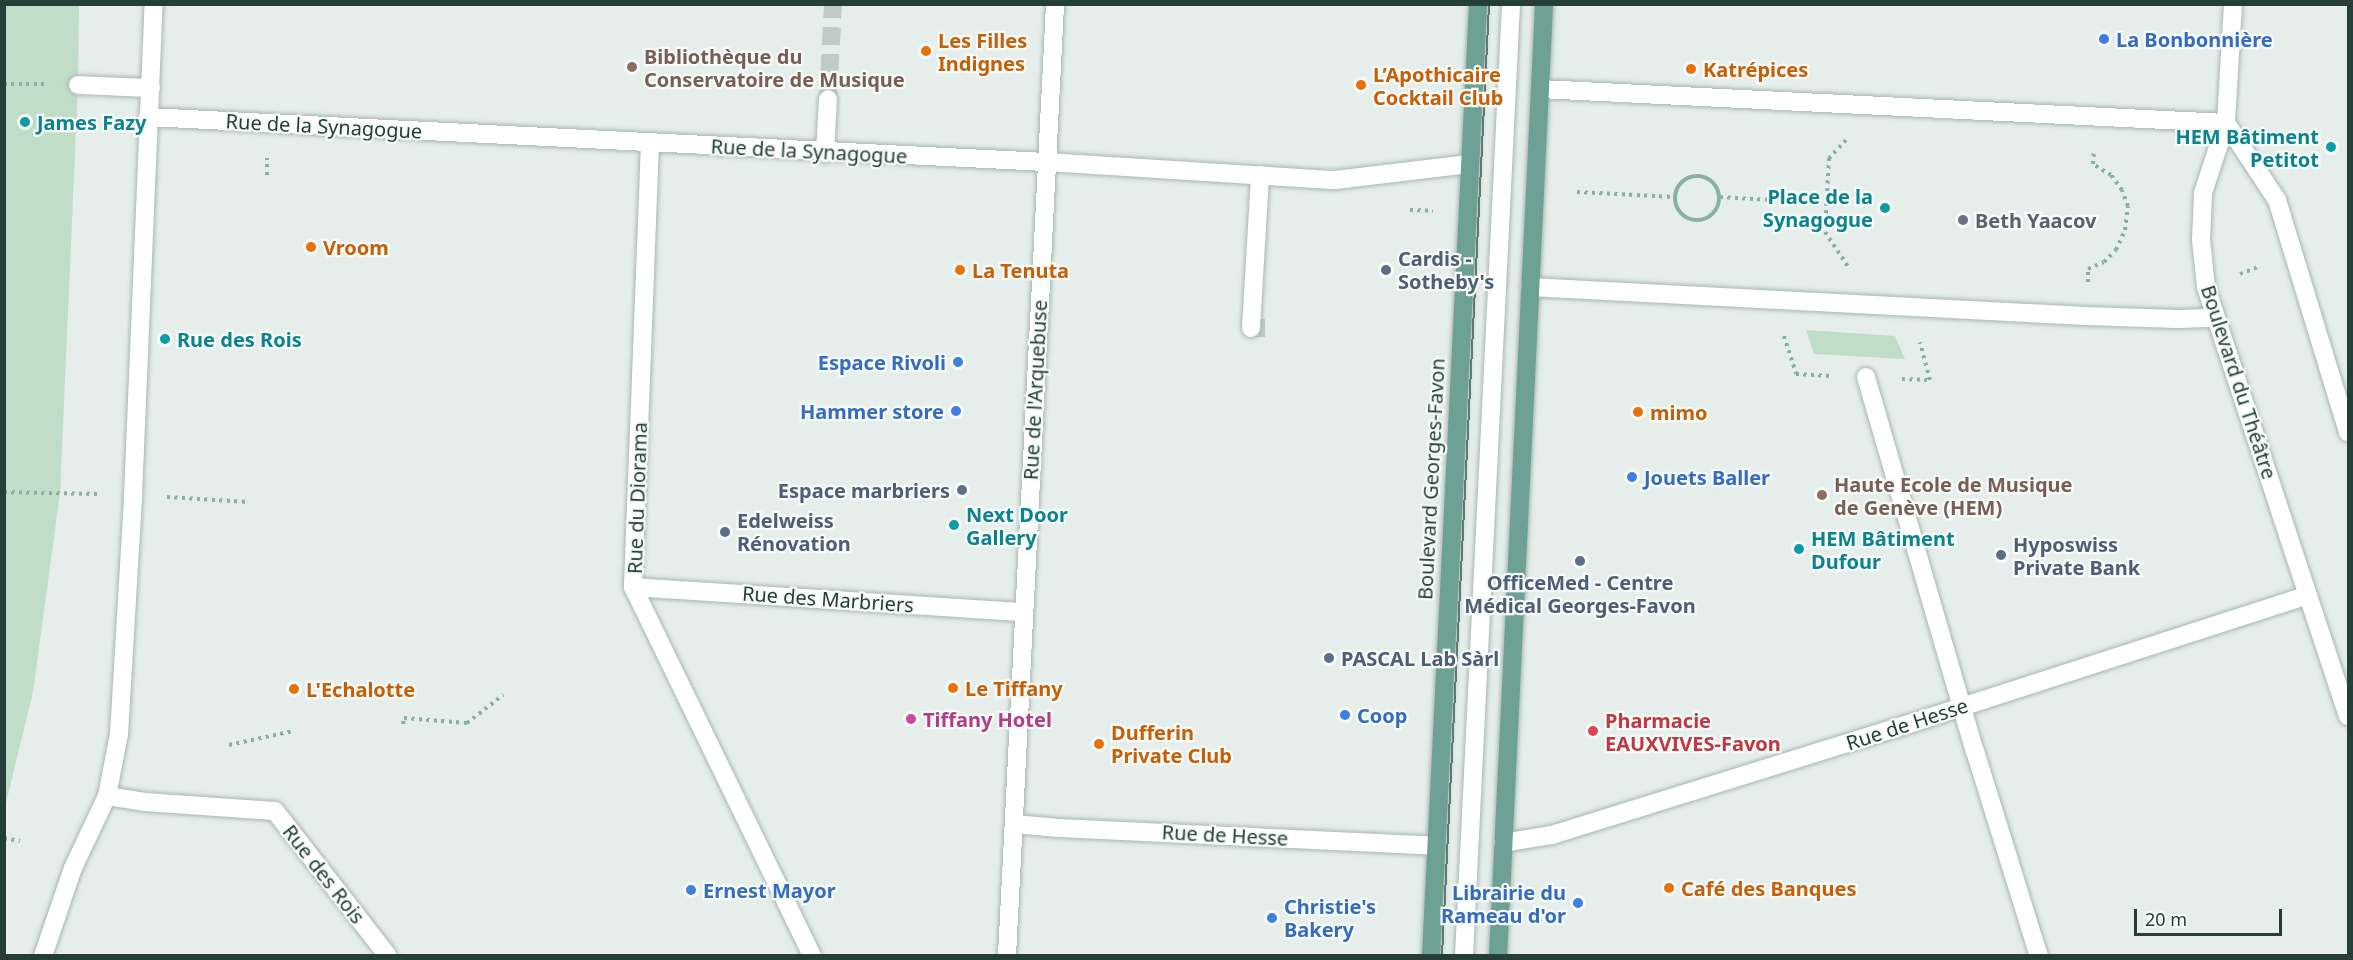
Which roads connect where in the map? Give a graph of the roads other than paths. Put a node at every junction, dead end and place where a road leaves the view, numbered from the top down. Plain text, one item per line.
1 (154, 4) edge
2 (1056, 4) edge
3 (1478, 4) edge
4 (1511, 4) edge
5 (1544, 4) edge
6 (2233, 4) edge
7 (78, 85) dead end
8 (151, 88) junction
9 (1540, 89) junction
10 (828, 99) tunnel mouth
11 (148, 117) junction
12 (2226, 123) junction
13 (650, 143) junction
14 (825, 153) junction
15 (1047, 162) junction
16 (1469, 164) junction
17 (1260, 175) junction
18 (1530, 287) junction
19 (2215, 318) junction
20 (1251, 328) dead end
21 (1866, 377) dead end
22 (2349, 432) edge
23 (633, 587) junction
24 (2308, 595) junction
25 (1023, 612) junction
26 (1962, 707) junction
27 (2349, 716) edge
28 (107, 796) junction
29 (1014, 824) junction
30 (1503, 843) junction
31 (1436, 846) junction
32 (43, 956) edge
33 (388, 956) edge
34 (812, 956) edge
35 (1007, 956) edge
36 (1431, 956) edge
37 (1464, 956) edge
38 (1497, 956) edge
39 (2039, 956) edge

1 - 8 street
2 - 15 street, Rue de l'Arquebuse
3 - 16 main road, Boulevard Georges-Favon
4 - 37 street
5 - 9 main road
6 - 12 street, Boulevard du Théâtre
7 - 8 street
8 - 11 street
9 - 12 street
9 - 18 main road
10 - 14 street
11 - 13 street, Rue de la Synagogue
11 - 28 street
12 - 19 street, Boulevard du Théâtre
12 - 22 street
13 - 14 street, Rue de la Synagogue
13 - 23 street, Rue du Diorama
14 - 15 street, Rue de la Synagogue
15 - 17 street, Rue de la Synagogue
15 - 25 street, Rue de l'Arquebuse
16 - 17 street, Rue de la Synagogue
16 - 31 main road, Boulevard Georges-Favon
17 - 20 street
18 - 19 street
18 - 30 main road
19 - 24 street, Boulevard du Théâtre
21 - 26 street
23 - 25 street, Rue des Marbriers
23 - 34 street, Rue du Diorama
24 - 26 street, Rue de Hesse
24 - 27 street, Boulevard du Théâtre
25 - 29 street, Rue de l'Arquebuse
26 - 30 street, Rue de Hesse
26 - 39 street
28 - 32 street
28 - 33 street, Rue des Rois
29 - 31 street, Rue de Hesse
29 - 35 street, Rue de l'Arquebuse
30 - 38 main road
31 - 36 main road, Boulevard Georges-Favon

